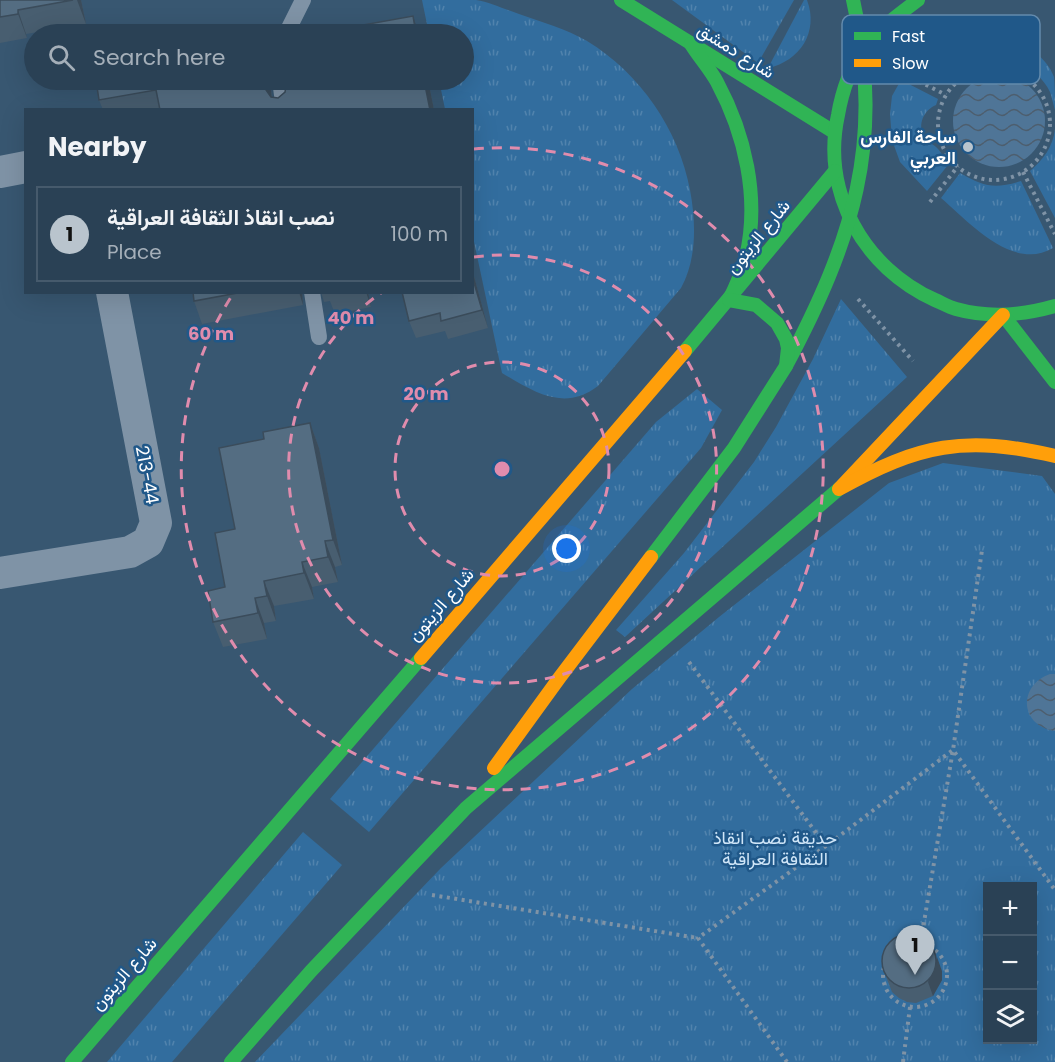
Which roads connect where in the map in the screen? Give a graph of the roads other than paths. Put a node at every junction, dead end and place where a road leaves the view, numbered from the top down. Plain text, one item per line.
1 (303, 0) edge
2 (621, 0) edge
3 (853, 0) edge
4 (915, 0) edge
5 (856, 15) edge
6 (896, 15) edge
7 (291, 24) edge
8 (691, 44) junction
9 (846, 84) edge
10 (865, 84) edge
11 (281, 90) edge
12 (284, 108) edge
13 (834, 132) junction
14 (24, 167) edge
15 (835, 171) junction
16 (0, 172) edge
17 (850, 221) junction
18 (112, 294) edge
19 (312, 294) edge
20 (729, 300) junction
21 (1055, 306) edge
22 (1003, 315) junction
23 (319, 337) dead end
24 (786, 366) junction
25 (1055, 382) edge
26 (1055, 456) edge
27 (839, 489) junction
28 (0, 573) edge
29 (466, 808) junction
30 (72, 1062) edge
31 (231, 1062) edge

1 - 7 lane
2 - 8 main road, شارع دمشق
3 - 5 main road
4 - 6 main road
8 - 13 main road, شارع دمشق
8 - 20 main road
9 - 13 main road
10 - 17 main road
11 - 12 lane
13 - 15 main road
14 - 16 street
15 - 17 main road
15 - 20 main road, شارع الزيتون
17 - 22 main road
17 - 24 main road
18 - 28 street, 213-44
19 - 23 lane
20 - 24 main road
20 - 30 main road, شارع الزيتون
21 - 22 main road
22 - 25 main road
22 - 27 main road
24 - 29 main road
26 - 27 main road
27 - 29 main road
29 - 31 main road

